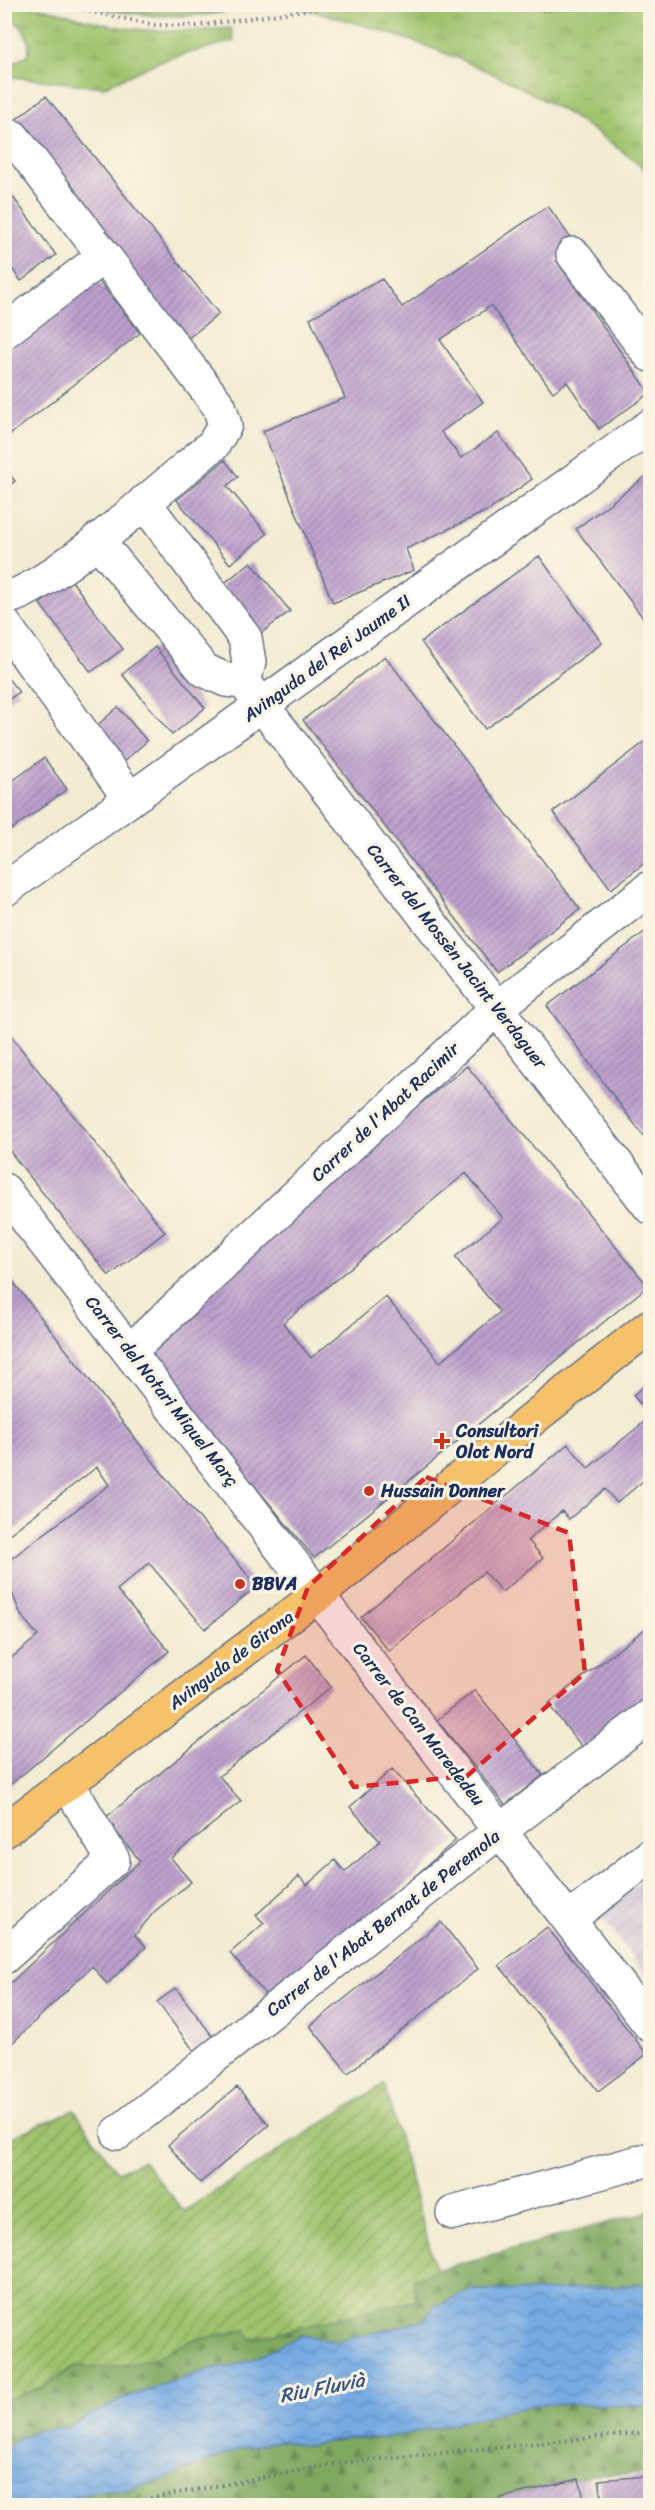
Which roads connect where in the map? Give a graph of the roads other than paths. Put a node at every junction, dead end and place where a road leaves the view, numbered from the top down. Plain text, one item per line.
1 (13, 137) dead end
2 (573, 254) dead end
3 (104, 256) junction
4 (4, 332) edge
5 (651, 355) edge
6 (651, 426) edge
7 (144, 502) junction
8 (97, 540) junction
9 (4, 598) edge
10 (4, 624) edge
11 (253, 693) junction
12 (130, 799) junction
13 (651, 888) edge
14 (4, 890) edge
15 (497, 1008) junction
16 (4, 1190) edge
17 (651, 1207) edge
18 (651, 1326) edge
19 (131, 1350) junction
20 (319, 1594) junction
21 (651, 1716) edge
22 (68, 1784) junction
23 (501, 1830) junction
24 (4, 1831) edge
25 (651, 1856) edge
26 (569, 1919) junction
27 (4, 1957) edge
28 (651, 2025) edge
29 (117, 2133) dead end
30 (651, 2160) edge
31 (453, 2213) dead end

1 - 3 street
2 - 5 street
3 - 4 street
3 - 7 street
6 - 11 street, Avinguda del Rei Jaume II
7 - 8 street
7 - 11 street
8 - 9 street
8 - 11 street
10 - 12 street
11 - 12 street, Avinguda del Rei Jaume II
11 - 15 street, Carrer del Mossèn Jacint Verdaguer
12 - 14 street, Avinguda del Rei Jaume II
13 - 15 street, Carrer de l'Abat Racimir
15 - 17 street, Carrer del Mossèn Jacint Verdaguer
15 - 19 street, Carrer de l'Abat Racimir
16 - 19 street, Carrer del Notari Miquel Març
18 - 20 main road, Avinguda de Girona
19 - 20 street, Carrer del Notari Miquel Març
20 - 22 main road, Avinguda de Girona
20 - 23 street, Carrer de Can Marededeu
21 - 23 street, Carrer de l'Abat Bernat de Peremola
22 - 24 main road, Avinguda de Girona
22 - 27 street
23 - 26 street, Carrer de Can Marededeu
23 - 29 street, Carrer de l'Abat Bernat de Peremola
25 - 26 street
26 - 28 street, Carrer de Can Marededeu
30 - 31 street

